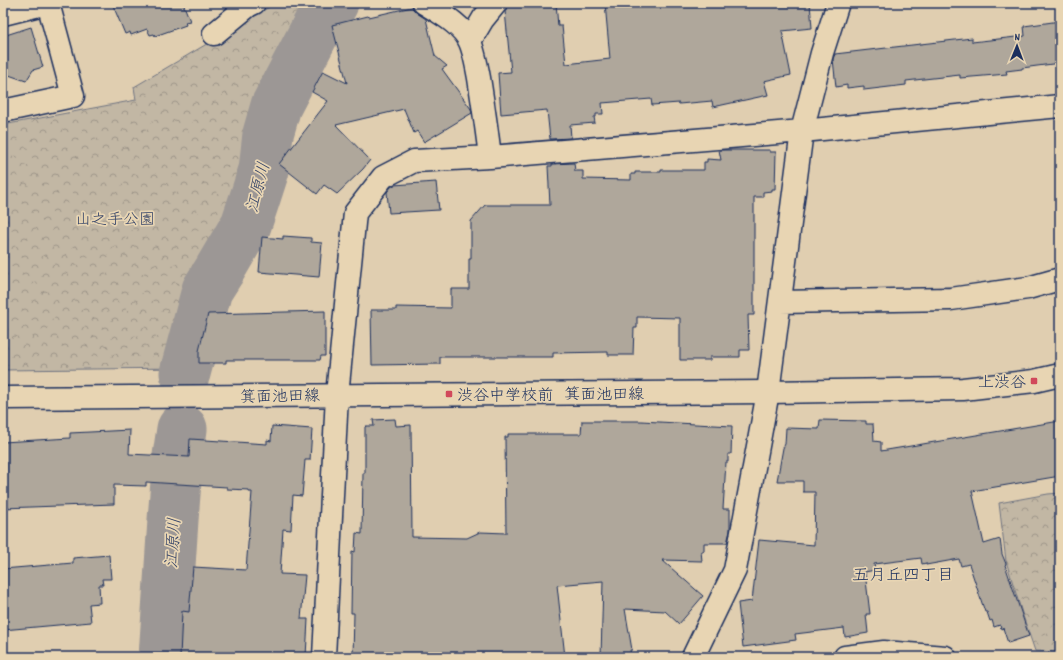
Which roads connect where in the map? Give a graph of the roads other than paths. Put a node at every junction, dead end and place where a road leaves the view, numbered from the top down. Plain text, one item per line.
1 (48, 3) edge
2 (254, 3) edge
3 (424, 3) edge
4 (496, 3) edge
5 (838, 3) edge
6 (3, 14) edge
7 (214, 34) dead end
8 (470, 41) junction
9 (1060, 106) edge
10 (3, 111) edge
11 (802, 131) junction
12 (490, 157) junction
13 (1060, 279) edge
14 (780, 302) junction
15 (1060, 375) edge
16 (768, 392) junction
17 (337, 395) junction
18 (3, 398) edge
19 (324, 657) edge
20 (694, 657) edge
21 (845, 657) edge
22 (945, 657) edge

1 - 6 street
1 - 10 street
2 - 7 street
3 - 8 street
4 - 8 street
5 - 11 street
8 - 12 street
9 - 11 street
11 - 12 street
11 - 14 street
12 - 17 street
13 - 14 street
14 - 16 street
15 - 16 street, 箕面池田線
16 - 17 street, 箕面池田線
16 - 20 street
17 - 18 street, 箕面池田線
17 - 19 street
21 - 22 street

